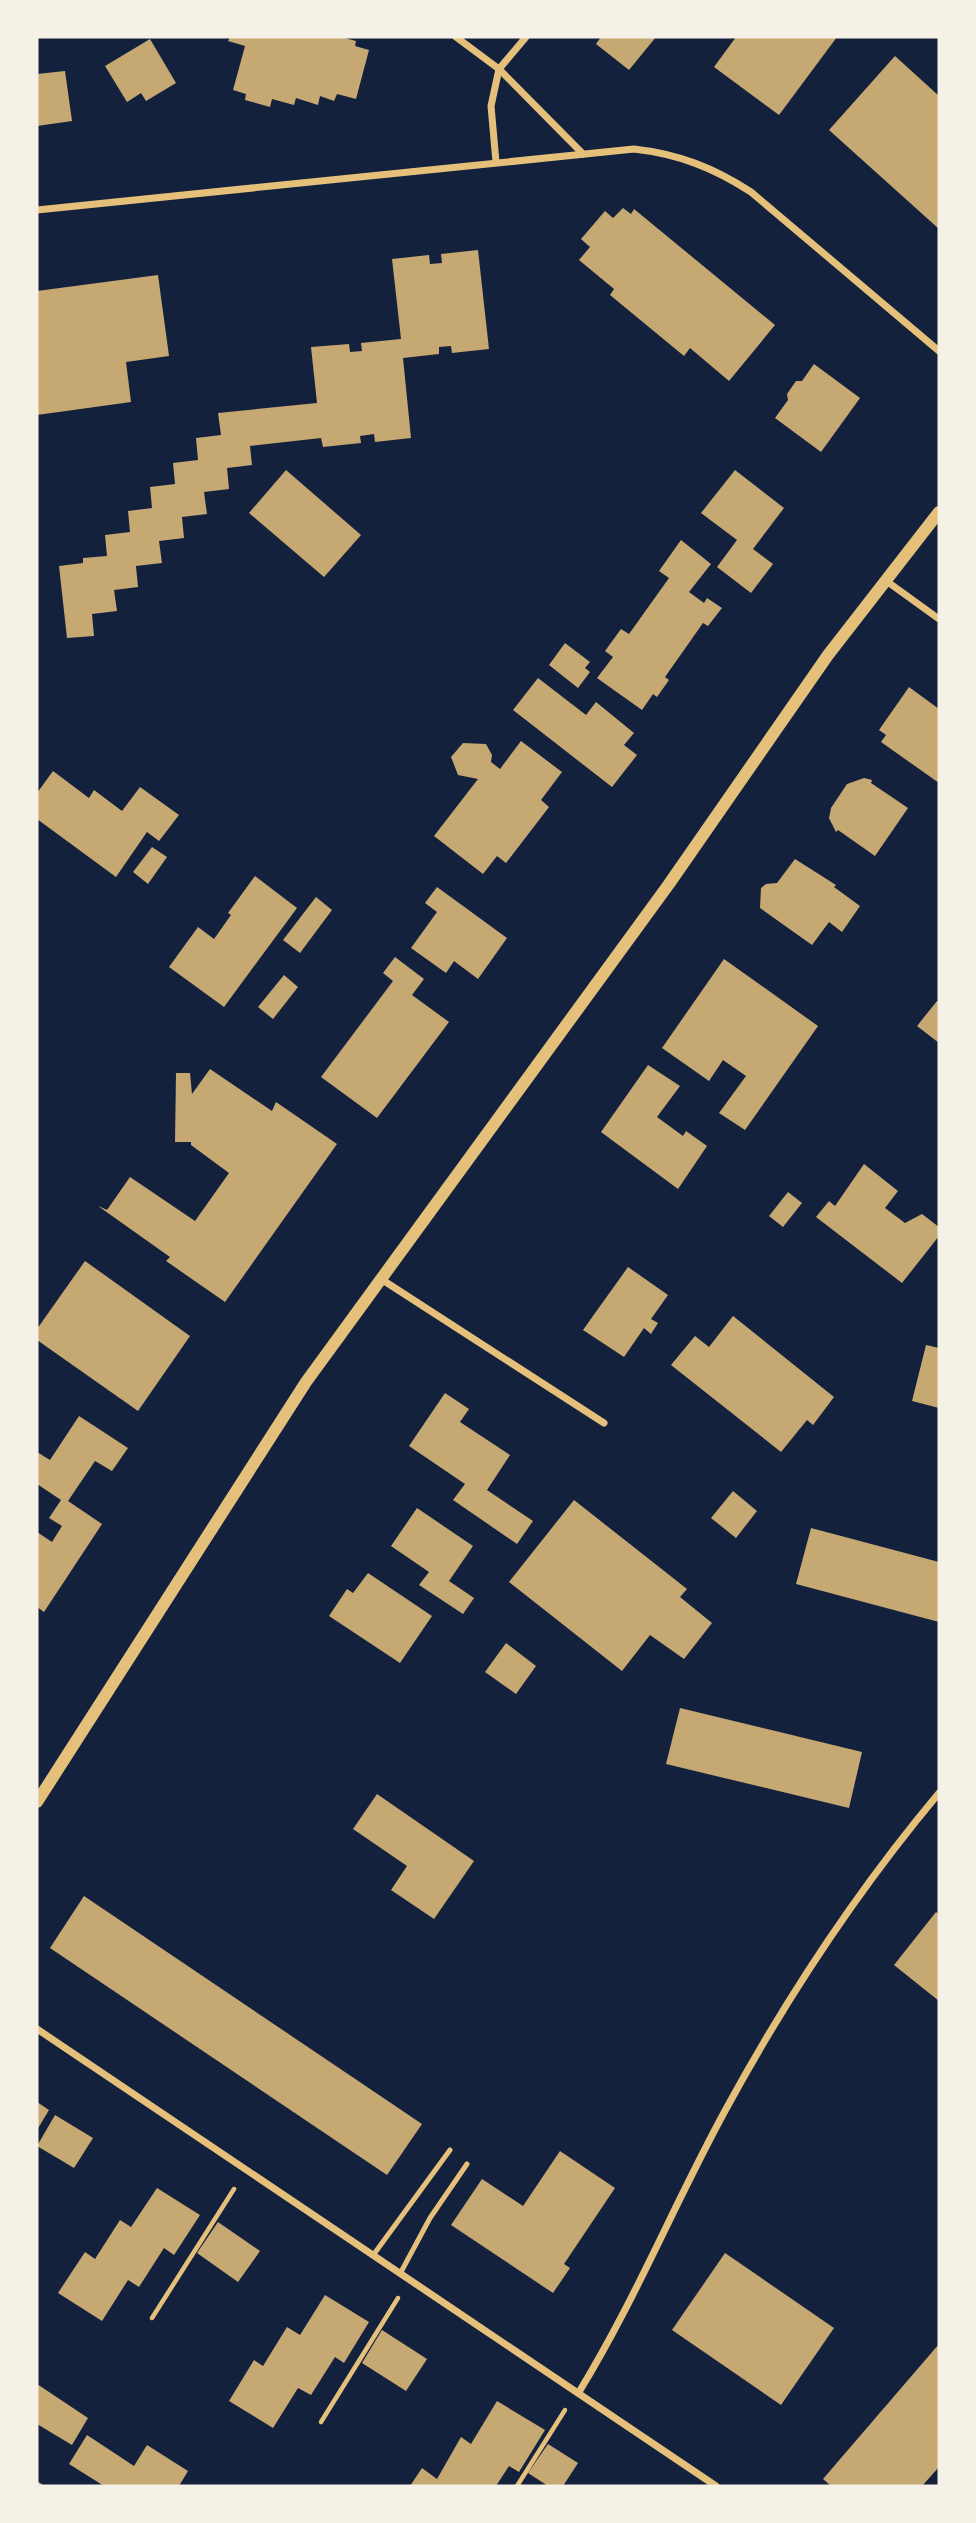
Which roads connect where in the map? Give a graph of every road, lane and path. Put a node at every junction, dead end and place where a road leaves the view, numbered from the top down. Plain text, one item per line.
1 (456, 37) edge
2 (526, 37) edge
3 (499, 69) junction
4 (583, 154) junction
5 (496, 162) junction
6 (37, 209) edge
7 (939, 351) edge
8 (939, 513) edge
9 (884, 579) junction
10 (939, 618) edge
11 (381, 1279) junction
12 (604, 1423) dead end
13 (939, 1793) edge
14 (37, 1802) edge
15 (37, 2029) edge
16 (450, 2150) dead end
17 (467, 2164) dead end
18 (247, 2169) junction
19 (374, 2254) junction
20 (401, 2272) junction
21 (410, 2278) junction
22 (152, 2318) dead end
23 (579, 2392) junction
24 (321, 2422) dead end
25 (517, 2486) edge
26 (716, 2486) edge

1 - 3 street
2 - 3 street
3 - 4 street
3 - 5 street
4 - 5 street
4 - 7 street
5 - 6 street
8 - 9 street
9 - 10 street
9 - 11 street
11 - 12 street
11 - 14 street
13 - 23 street
15 - 18 street
16 - 19 lane
17 - 20 lane
18 - 19 street
18 - 22 path
19 - 20 street
20 - 21 street
21 - 23 street
21 - 24 path
23 - 25 path
23 - 26 street

